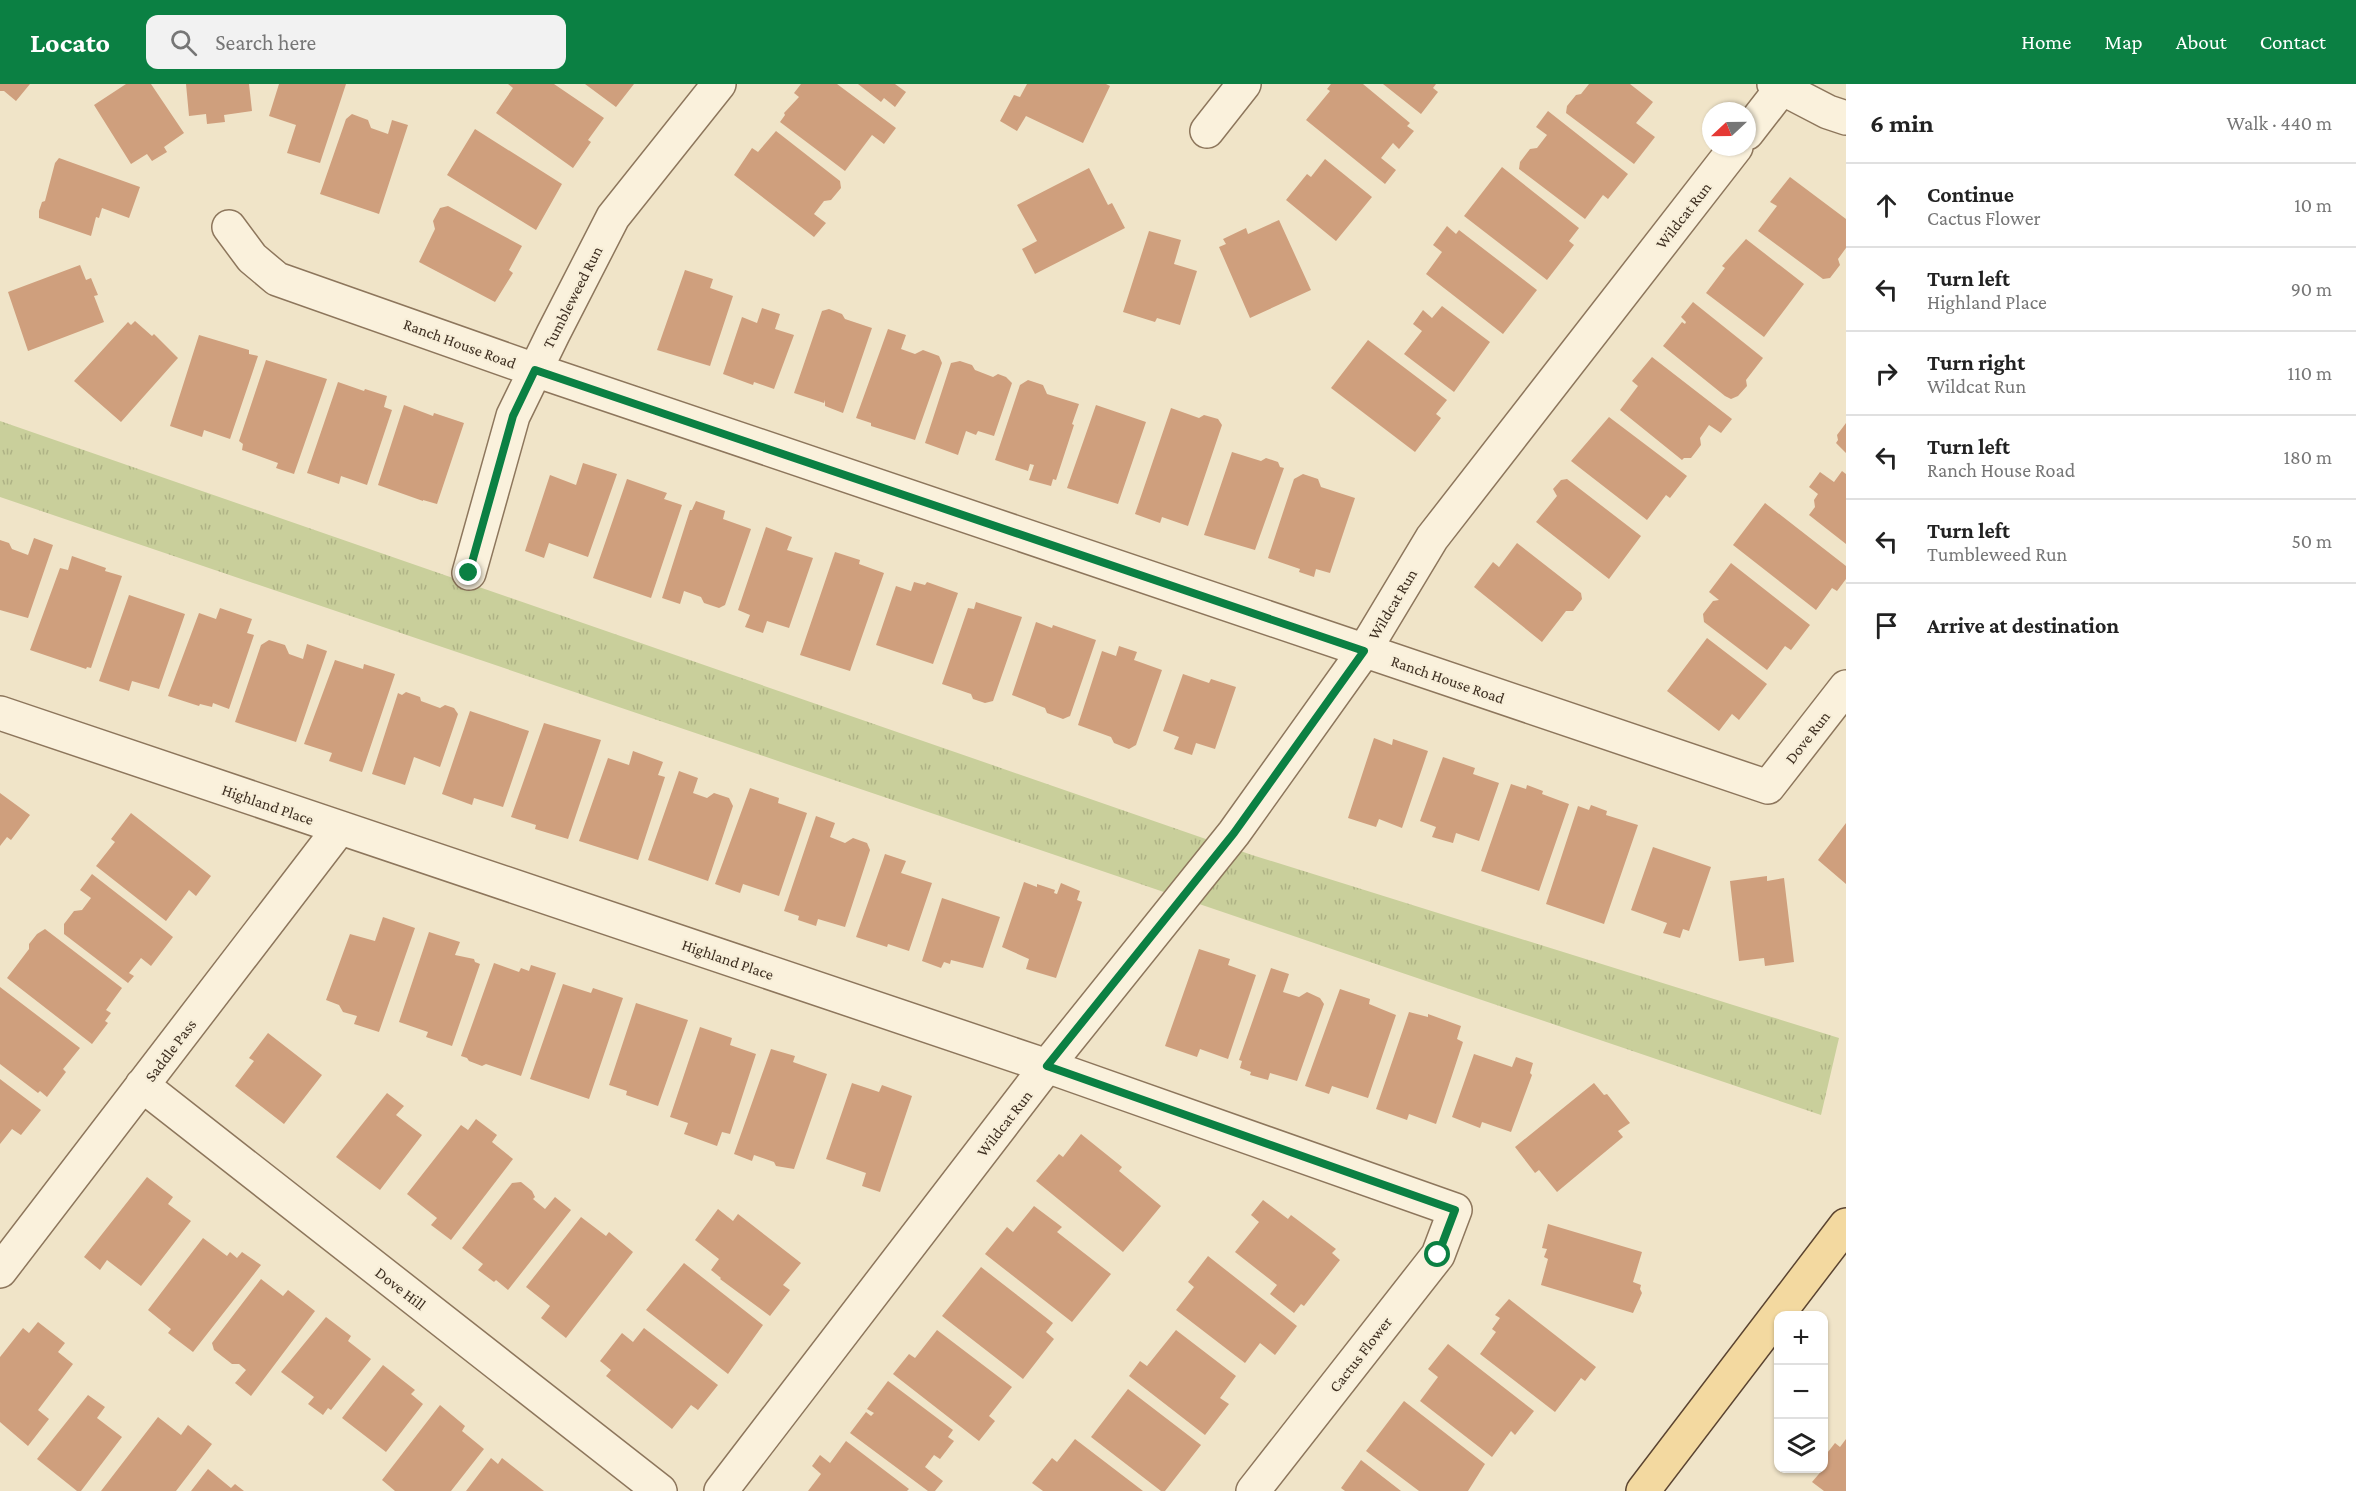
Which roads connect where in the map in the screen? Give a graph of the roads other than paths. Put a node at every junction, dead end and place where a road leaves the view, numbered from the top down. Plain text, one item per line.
1 (719, 84) edge
2 (1244, 84) edge
3 (1780, 85) edge
4 (1756, 120) edge
5 (1840, 120) edge
6 (1207, 131) dead end
7 (1729, 156) edge
8 (229, 227) dead end
9 (535, 370) junction
10 (469, 573) dead end
11 (1364, 651) junction
12 (1846, 687) edge
13 (0, 713) edge
14 (1768, 787) joint
15 (339, 828) junction
16 (1047, 1066) junction
17 (142, 1085) junction
18 (1455, 1210) joint
19 (1846, 1225) edge
20 (0, 1271) edge
21 (660, 1491) edge
22 (722, 1491) edge
23 (1253, 1491) edge
24 (1643, 1491) edge

1 - 9 street, Tumbleweed Run
2 - 6 street
3 - 4 street
3 - 5 street
7 - 11 street, Wildcat Run
8 - 9 street, Ranch House Road
9 - 10 street, Tumbleweed Run
9 - 11 street, Ranch House Road
11 - 14 street, Ranch House Road
11 - 16 street, Wildcat Run
12 - 14 street, Dove Run
13 - 15 street, Highland Place
15 - 16 street, Highland Place
15 - 17 street, Saddle Pass
16 - 18 street, Highland Place
16 - 22 street, Wildcat Run
17 - 20 street, Saddle Pass
17 - 21 street, Dove Hill
18 - 23 street, Cactus Flower
19 - 24 main road

